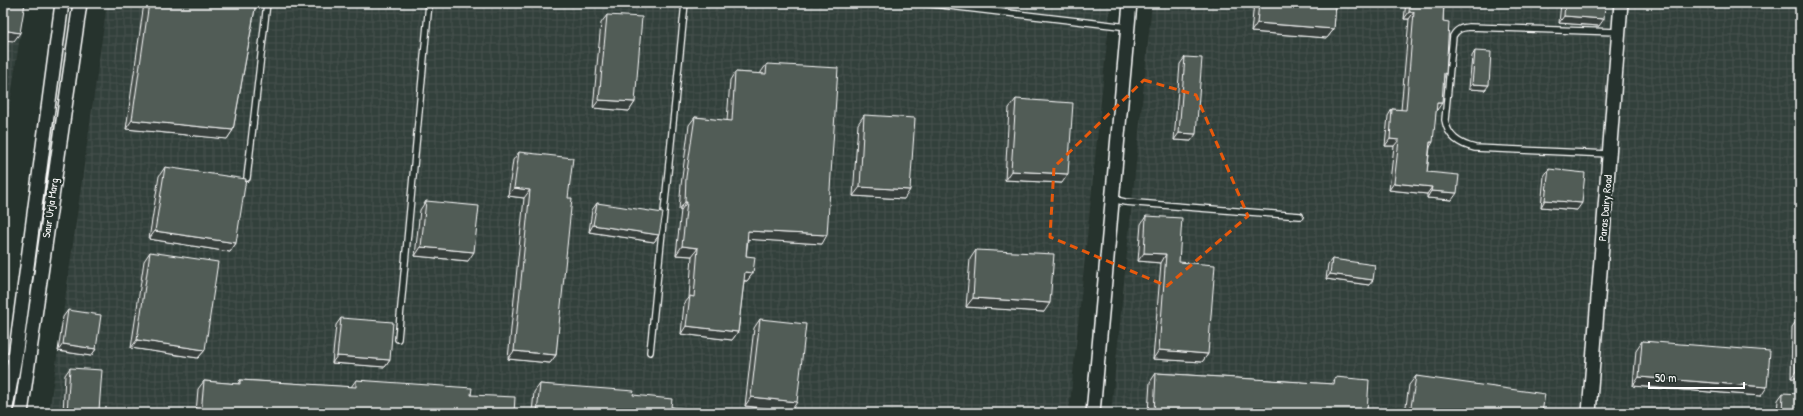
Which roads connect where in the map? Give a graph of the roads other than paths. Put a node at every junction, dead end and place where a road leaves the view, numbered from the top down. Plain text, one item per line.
1 (62, 3) edge
2 (80, 3) edge
3 (267, 3) edge
4 (429, 3) edge
5 (685, 3) edge
6 (924, 3) edge
7 (1130, 3) edge
8 (1621, 3) edge
9 (957, 5) edge
10 (1128, 27) junction
11 (1618, 32) junction
12 (1610, 154) junction
13 (246, 178) edge
14 (1112, 199) junction
15 (1300, 216) dead end
16 (398, 339) dead end
17 (650, 352) dead end
18 (9, 356) edge
19 (5, 413) edge
20 (21, 413) edge
21 (1093, 413) edge
22 (1589, 413) edge

1 - 18 street, Saur Urja Marg
2 - 20 street, Saur Urja Marg
3 - 13 lane
4 - 16 lane
5 - 17 lane
6 - 9 lane
7 - 10 street
8 - 11 street, Paras Dairy Road
9 - 10 lane
10 - 14 street
11 - 12 street, Paras Dairy Road
11 - 12 lane
12 - 22 street, Paras Dairy Road
14 - 15 lane
14 - 21 street
18 - 19 street, Saur Urja Marg

